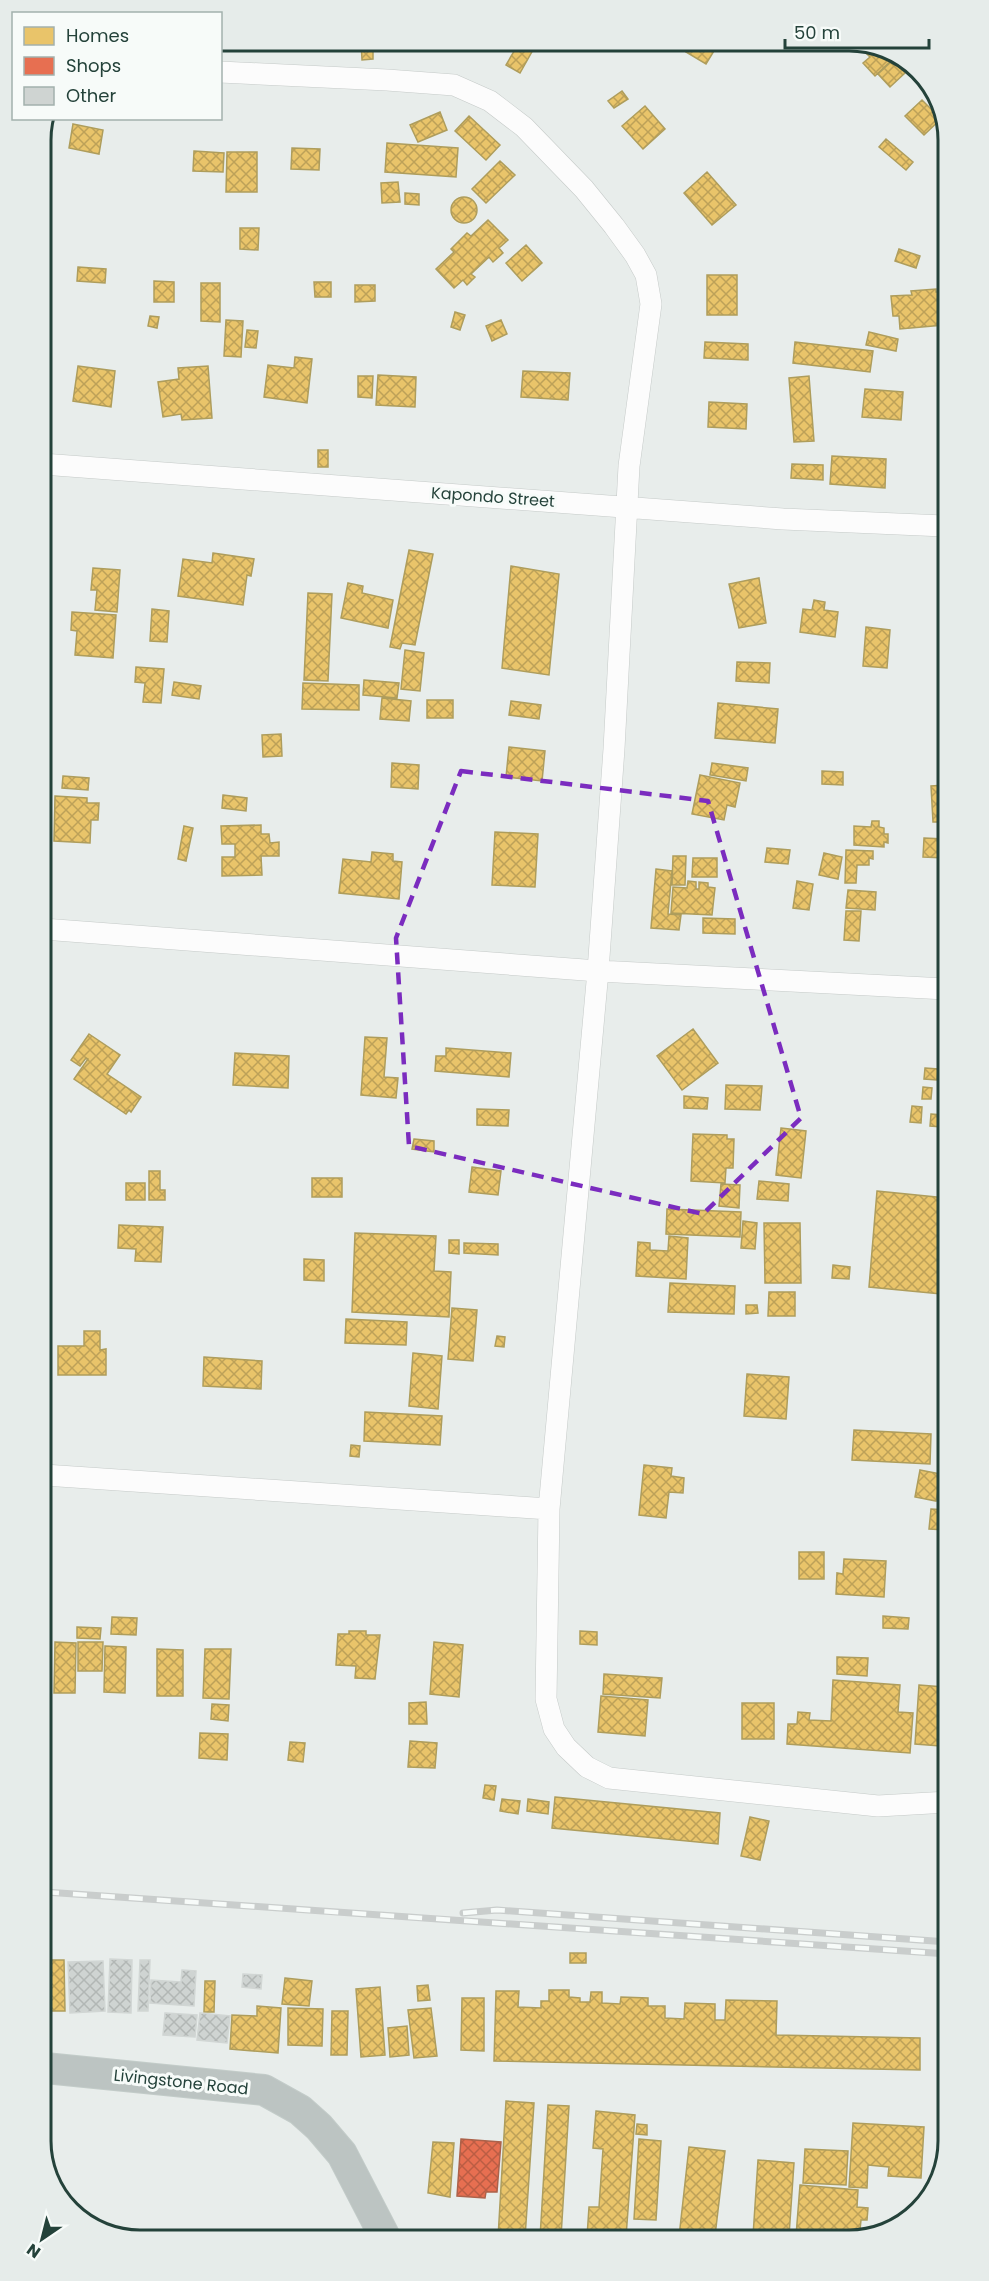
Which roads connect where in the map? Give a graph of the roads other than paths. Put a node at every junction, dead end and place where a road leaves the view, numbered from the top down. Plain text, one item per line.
1 (222, 72) edge
2 (51, 465) edge
3 (626, 506) junction
4 (938, 526) edge
5 (51, 930) edge
6 (598, 971) junction
7 (938, 989) edge
8 (51, 1475) edge
9 (549, 1509) junction
10 (938, 1803) edge
11 (51, 2068) edge
12 (381, 2230) edge

1 - 3 street
2 - 3 street, Kapondo Street
3 - 4 street, Kapondo Street
3 - 6 street
5 - 6 street
6 - 7 street
6 - 9 street
8 - 9 street
9 - 10 street
11 - 12 highway, Livingstone Road

